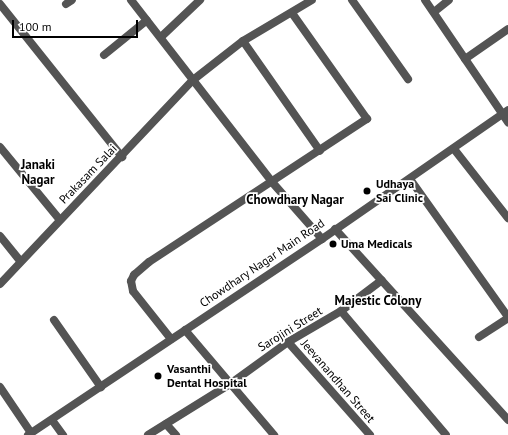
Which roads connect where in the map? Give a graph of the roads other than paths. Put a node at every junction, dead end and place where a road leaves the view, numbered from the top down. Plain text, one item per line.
1 (131, 0) edge
2 (200, 0) edge
3 (312, 0) edge
4 (352, 0) edge
5 (425, 0) edge
6 (450, 0) edge
7 (0, 4) edge
8 (434, 12) junction
9 (292, 13) junction
10 (147, 20) junction
11 (508, 29) edge
12 (161, 37) junction
13 (244, 41) junction
14 (104, 55) dead end
15 (465, 59) junction
16 (408, 79) dead end
17 (193, 80) junction
18 (505, 112) edge
19 (508, 122) edge
20 (0, 147) edge
21 (454, 149) junction
22 (320, 151) junction
23 (122, 157) junction
24 (410, 179) junction
25 (272, 182) junction
26 (508, 218) edge
27 (60, 220) junction
28 (335, 229) junction
29 (0, 236) edge
30 (322, 239) junction
31 (20, 261) junction
32 (382, 280) junction
33 (0, 284) edge
34 (341, 311) junction
35 (508, 318) edge
36 (54, 320) dead end
37 (185, 330) junction
38 (480, 337) dead end
39 (171, 339) junction
40 (288, 342) junction
41 (230, 384) junction
42 (0, 387) edge
43 (101, 388) junction
44 (52, 420) junction
45 (508, 420) edge
46 (166, 424) junction
47 (30, 434) edge
48 (63, 435) edge
49 (148, 435) edge
50 (176, 435) edge
51 (274, 435) edge
52 (370, 435) edge
53 (446, 435) edge

1 - 10 street
2 - 12 street
3 - 9 street, Prakasam Salai
4 - 16 street
5 - 8 street
6 - 8 street
7 - 23 street
8 - 15 street
9 - 13 street, Prakasam Salai
9 - 22 street
10 - 12 street
10 - 14 street
11 - 15 street
12 - 17 street
13 - 17 street, Prakasam Salai
13 - 22 street
15 - 18 street
17 - 23 street, Prakasam Salai
17 - 25 street
18 - 19 street
18 - 21 street, Chowdhary Nagar Main Road
20 - 27 street
21 - 24 street, Chowdhary Nagar Main Road
21 - 26 street
22 - 25 street
23 - 27 street, Prakasam Salai
24 - 28 street, Chowdhary Nagar Main Road
24 - 35 street
25 - 30 street
25 - 39 street
27 - 31 street, Prakasam Salai
28 - 30 street, Chowdhary Nagar Main Road
28 - 32 street
29 - 31 street
30 - 37 street, Chowdhary Nagar Main Road
31 - 33 street, Prakasam Salai
32 - 34 street, Sarojini Street
32 - 45 street
34 - 40 street, Sarojini Street
34 - 53 street
35 - 38 street
36 - 43 street
37 - 39 street, Chowdhary Nagar Main Road
37 - 41 street
39 - 43 street, Chowdhary Nagar Main Road
40 - 41 street, Sarojini Street
40 - 52 street, Jeevanandhan Street
41 - 46 street, Sarojini Street
41 - 51 street
42 - 47 street
43 - 44 street, Chowdhary Nagar Main Road
44 - 47 street, Chowdhary Nagar Main Road
44 - 48 street
46 - 49 street, Sarojini Street
46 - 50 street

